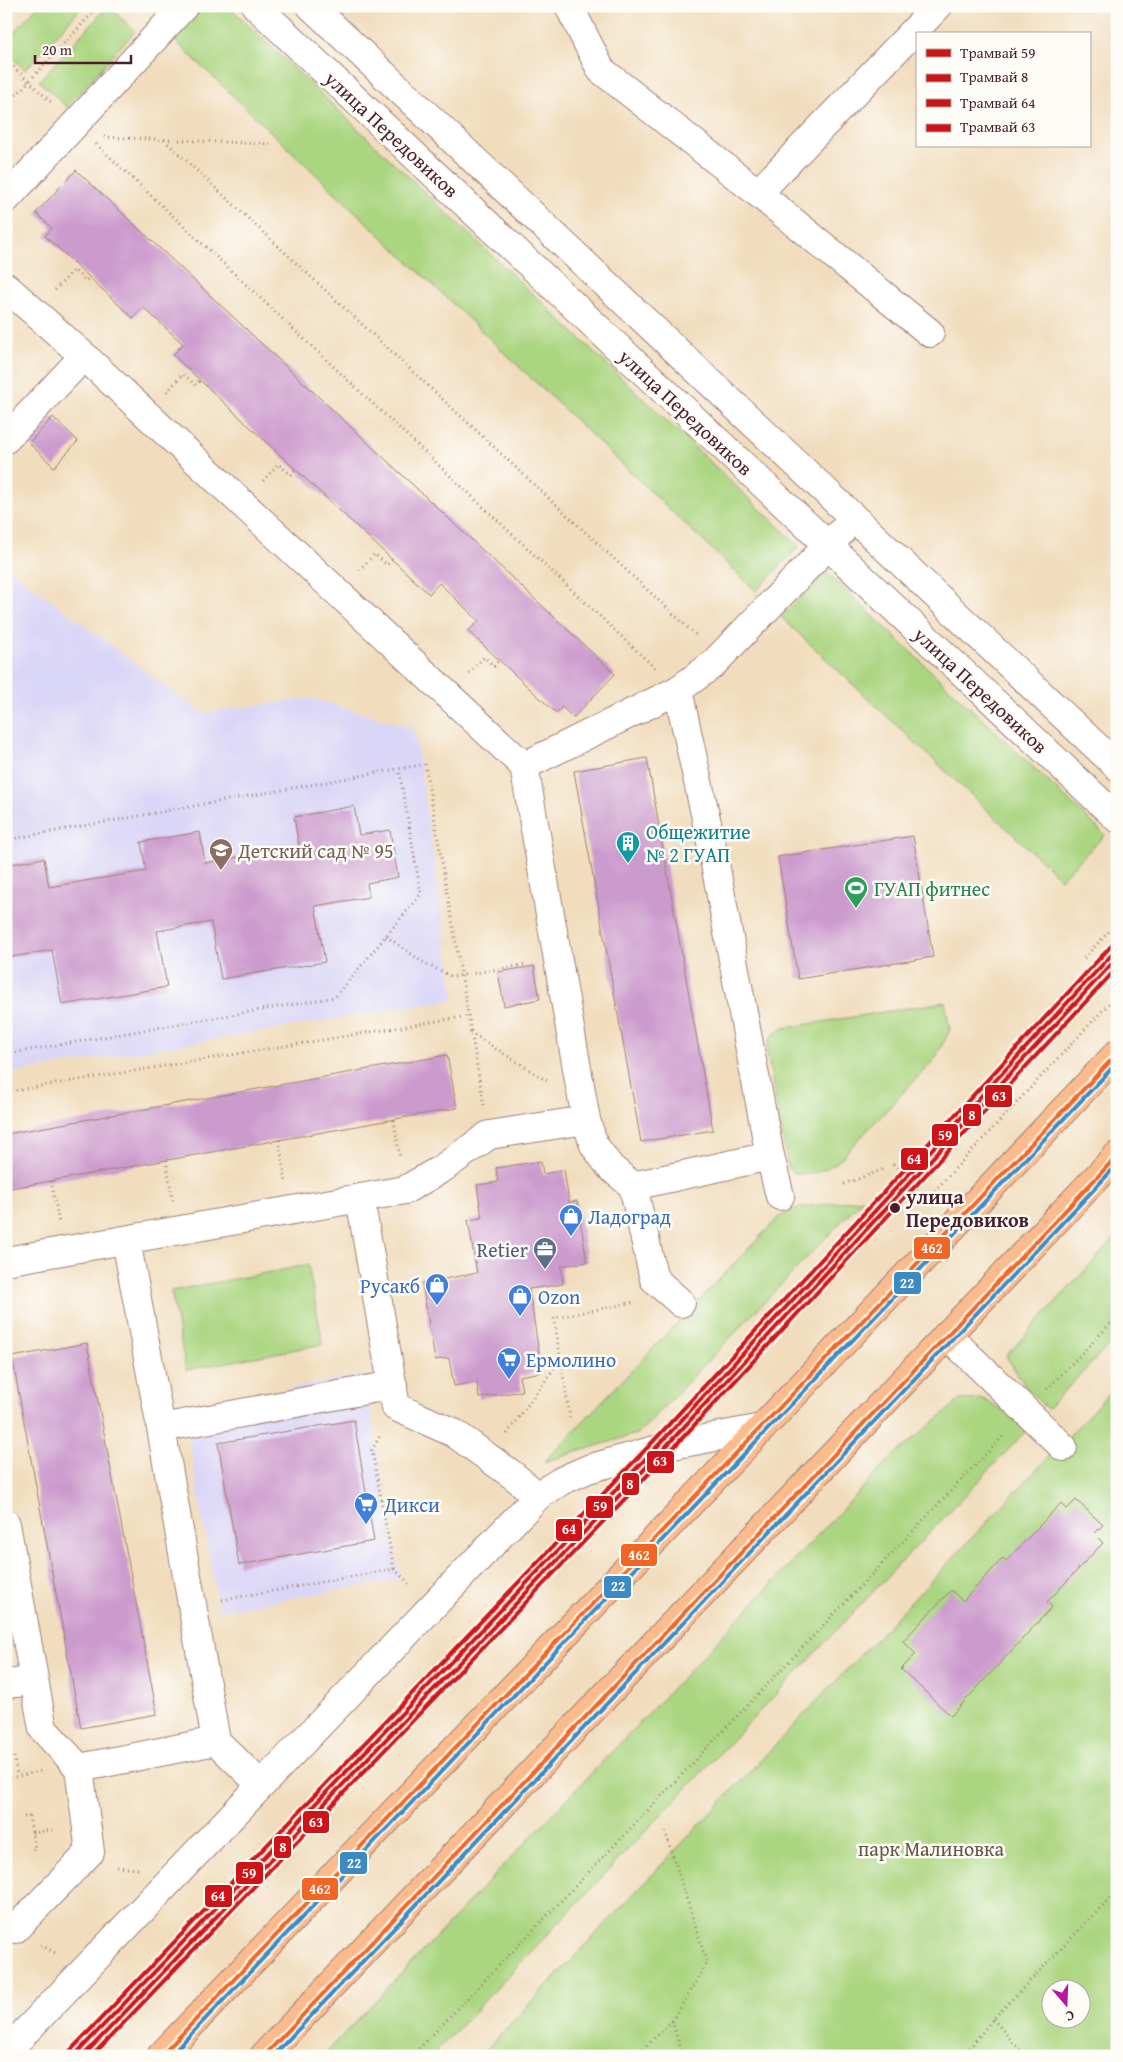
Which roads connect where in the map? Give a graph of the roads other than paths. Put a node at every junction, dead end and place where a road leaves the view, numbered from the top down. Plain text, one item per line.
1 (184, 6) edge
2 (256, 6) edge
3 (310, 6) edge
4 (569, 6) edge
5 (938, 6) edge
6 (758, 193) junction
7 (6, 200) edge
8 (6, 287) edge
9 (930, 333) dead end
10 (84, 356) junction
11 (6, 439) edge
12 (854, 518) junction
13 (828, 546) junction
14 (678, 690) junction
15 (524, 766) junction
16 (1117, 766) edge
17 (1117, 818) edge
18 (1117, 1054) edge
19 (585, 1112) junction
20 (770, 1156) junction
21 (1117, 1156) edge
22 (633, 1186) junction
23 (780, 1196) dead end
24 (360, 1198) junction
25 (126, 1240) junction
26 (6, 1262) edge
27 (681, 1303) dead end
28 (947, 1335) junction
29 (394, 1396) junction
30 (161, 1428) junction
31 (762, 1428) junction
32 (1063, 1447) dead end
33 (538, 1496) junction
34 (6, 1524) edge
35 (34, 1680) junction
36 (6, 1684) edge
37 (216, 1741) junction
38 (79, 1768) junction
39 (261, 1785) junction
40 (15, 1929) dead end
41 (6, 2052) edge
42 (161, 2056) edge
43 (264, 2056) edge

1 - 7 street
2 - 13 street, улица Передовиков
3 - 12 street, улица Передовиков
4 - 6 street
5 - 6 street
6 - 9 street
8 - 10 street
10 - 11 street
10 - 15 street
12 - 13 street
12 - 16 street, улица Передовиков
13 - 14 street
13 - 17 street, улица Передовиков
14 - 15 street
14 - 20 street
15 - 19 street
18 - 31 main road
19 - 22 street
19 - 24 street
20 - 22 street
20 - 23 street
21 - 28 main road
22 - 27 street
24 - 25 street
24 - 29 street
25 - 26 street
25 - 30 street
28 - 32 street
28 - 43 main road
29 - 30 street
29 - 33 street
30 - 37 street
31 - 33 street
31 - 42 main road
33 - 39 street
34 - 35 street
35 - 36 street
35 - 38 street
37 - 38 street
37 - 39 street
38 - 40 street
39 - 41 street

